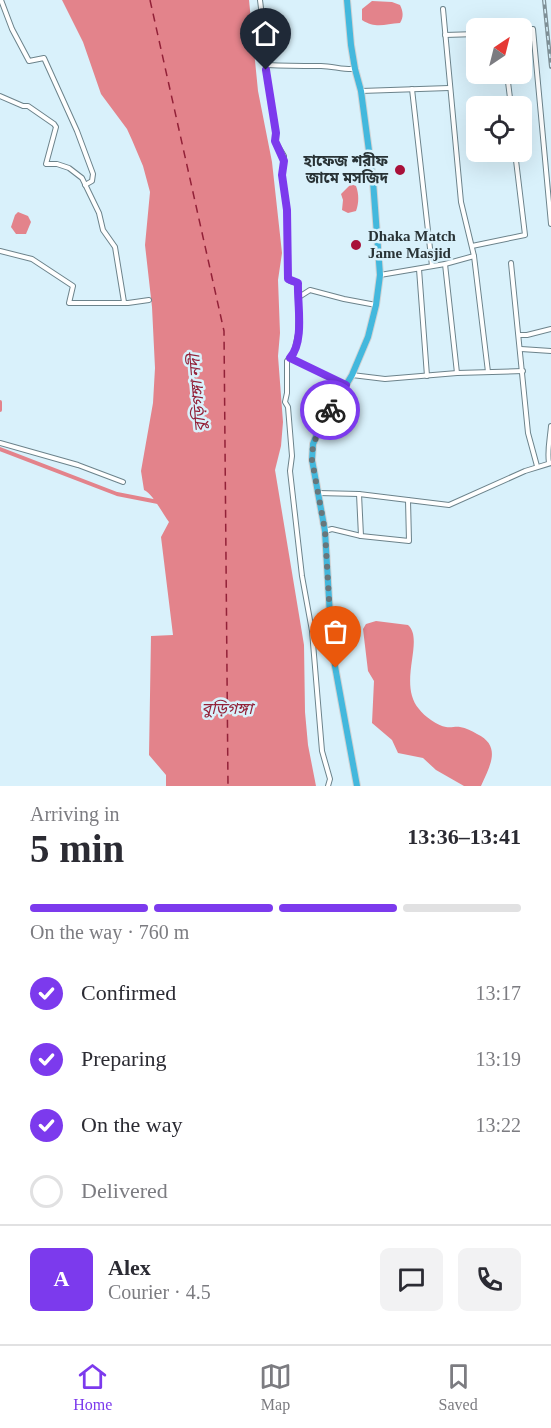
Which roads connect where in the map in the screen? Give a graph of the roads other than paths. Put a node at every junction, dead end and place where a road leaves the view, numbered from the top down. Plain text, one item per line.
1 (1, 0) edge
2 (260, 0) edge
3 (347, 0) edge
4 (443, 9) dead end
5 (532, 29) edge
6 (466, 34) edge
7 (445, 35) junction
8 (268, 64) junction
9 (355, 69) junction
10 (412, 88) junction
11 (449, 88) junction
12 (361, 91) junction
13 (0, 96) edge
14 (516, 162) edge
15 (85, 185) junction
16 (551, 224) edge
17 (472, 246) junction
18 (0, 251) edge
19 (474, 256) junction
20 (511, 263) dead end
21 (445, 264) junction
22 (432, 266) junction
23 (419, 269) junction
24 (380, 276) junction
25 (299, 297) junction
26 (148, 300) dead end
27 (124, 302) junction
28 (376, 305) junction
29 (551, 329) edge
30 (520, 335) junction
31 (521, 349) junction
32 (551, 351) edge
33 (290, 358) junction
34 (523, 371) junction
35 (488, 372) junction
36 (457, 373) junction
37 (352, 375) junction
38 (427, 376) junction
39 (346, 385) junction
40 (551, 426) edge
41 (0, 443) edge
42 (550, 463) edge
43 (537, 466) junction
44 (123, 482) dead end
45 (317, 493) junction
46 (358, 494) junction
47 (408, 500) junction
48 (325, 531) junction
49 (361, 536) junction
50 (328, 786) edge
51 (357, 786) edge

1 - 15 street
2 - 8 street
3 - 9 highway
4 - 7 street
5 - 16 street
6 - 7 street
7 - 11 street
8 - 9 street
8 - 25 street
9 - 12 highway
10 - 11 street
10 - 12 street
10 - 22 street
11 - 17 street
12 - 24 highway
13 - 15 street
14 - 17 street
15 - 27 street
17 - 19 street
18 - 27 street
19 - 21 street
19 - 35 street
20 - 30 street
21 - 22 street
21 - 36 street
22 - 23 street
23 - 24 street
23 - 38 street
24 - 28 highway
25 - 28 street
25 - 33 street
26 - 27 street
28 - 37 highway
29 - 30 street
30 - 31 street
31 - 32 street
31 - 34 street
33 - 39 street
33 - 50 street
34 - 35 street
34 - 43 street
35 - 36 street
36 - 38 street
37 - 38 street
37 - 39 highway
39 - 45 highway
40 - 42 street
41 - 44 street
42 - 43 street
43 - 47 street
45 - 46 street
45 - 48 highway
46 - 47 street
46 - 49 street
47 - 49 street
48 - 49 street
48 - 51 highway

